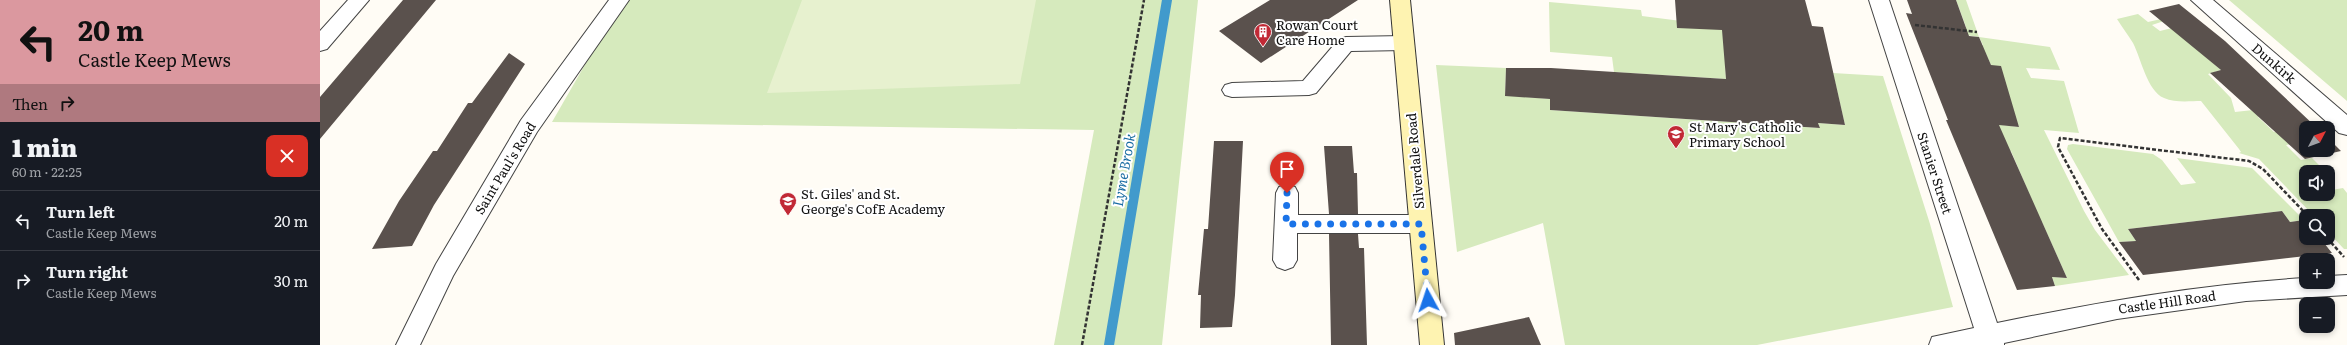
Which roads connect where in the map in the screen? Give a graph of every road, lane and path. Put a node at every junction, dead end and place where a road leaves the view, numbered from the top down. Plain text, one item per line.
1 (359, 0) edge
2 (619, 0) edge
3 (1144, 0) edge
4 (1400, 0) edge
5 (1879, 0) edge
6 (2201, 0) edge
7 (1885, 22) junction
8 (1977, 32) dead end
9 (1404, 43) junction
10 (320, 44) edge
11 (1232, 90) dead end
12 (2347, 127) edge
13 (1287, 193) dead end
14 (2301, 209) edge
15 (1286, 224) junction
16 (1421, 224) junction
17 (2333, 245) edge
18 (1285, 260) dead end
19 (2347, 261) edge
20 (2347, 285) edge
21 (2156, 303) junction
22 (1990, 340) edge
23 (408, 345) edge
24 (1082, 345) edge
25 (1432, 345) edge
26 (1941, 345) edge

1 - 10 street
2 - 23 street, Saint Paul's Road
3 - 24 path
4 - 9 main road, Silverdale Road
5 - 7 street, Stanier Street
6 - 12 street, Dunkirk
7 - 8 path
7 - 22 street, Stanier Street
9 - 11 street
9 - 16 main road, Silverdale Road
13 - 15 street
14 - 21 path
15 - 16 street
15 - 18 street
16 - 25 main road, Silverdale Road
17 - 19 path
20 - 21 street, Castle Hill Road
21 - 22 street, Castle Hill Road
22 - 26 street, Castle Hill Road

